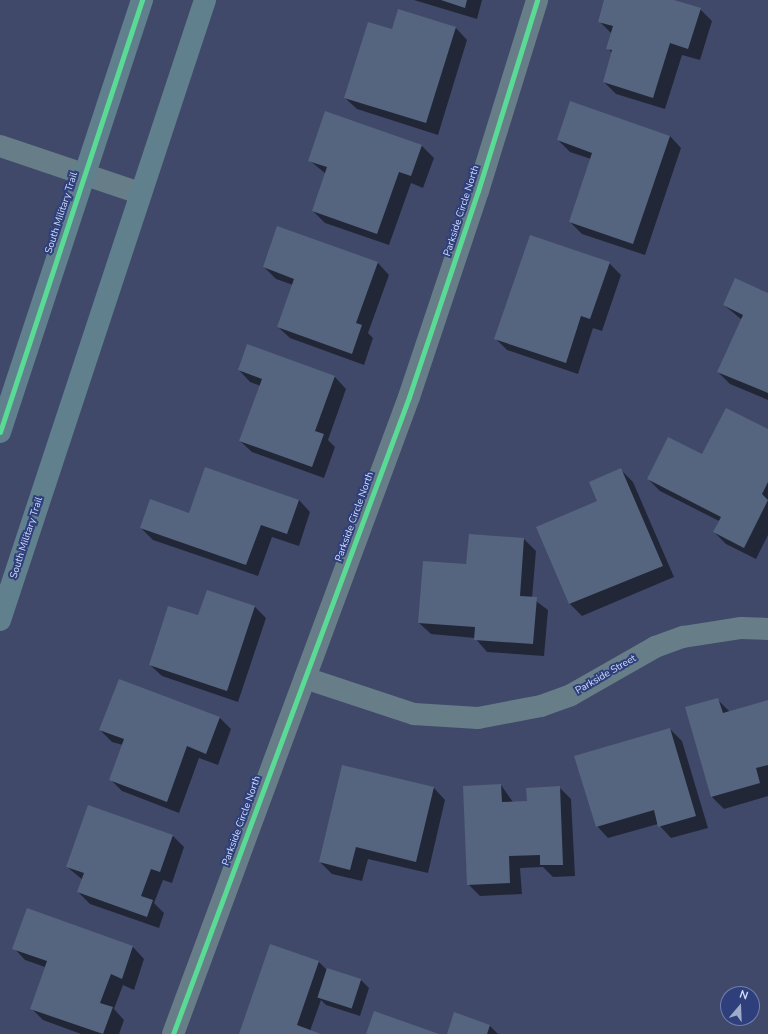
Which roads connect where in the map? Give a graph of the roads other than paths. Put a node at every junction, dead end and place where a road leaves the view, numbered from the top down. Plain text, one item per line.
1 (142, 0) edge
2 (205, 0) edge
3 (537, 0) edge
4 (0, 146) edge
5 (84, 174) junction
6 (140, 193) junction
7 (0, 432) edge
8 (0, 620) edge
9 (768, 629) edge
10 (305, 678) junction
11 (173, 1034) edge

1 - 5 street, South Military Trail
2 - 6 street, South Military Trail
3 - 10 street, Parkside Circle North
4 - 5 street
5 - 6 street
5 - 7 street, South Military Trail
6 - 8 street, South Military Trail
9 - 10 street, Parkside Street
10 - 11 street, Parkside Circle North

